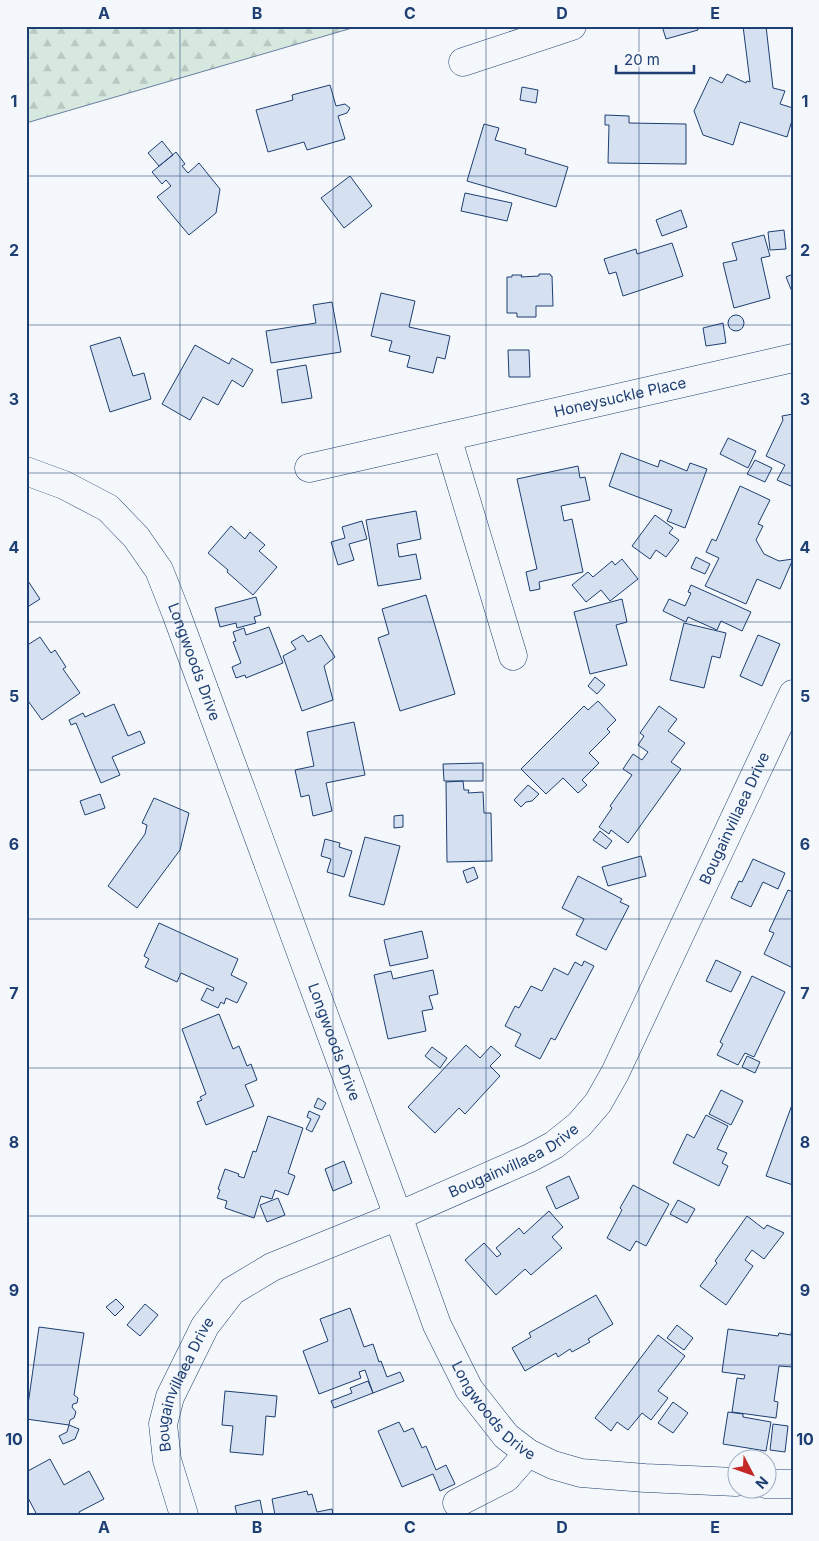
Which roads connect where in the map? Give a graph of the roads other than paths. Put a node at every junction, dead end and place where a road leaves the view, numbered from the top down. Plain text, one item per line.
1 (572, 26) edge
2 (463, 62) dead end
3 (793, 358) edge
4 (447, 437) junction
5 (309, 468) dead end
6 (26, 471) edge
7 (513, 656) dead end
8 (793, 694) edge
9 (398, 1216) junction
10 (528, 1453) junction
11 (726, 1482) edge
12 (776, 1484) edge
13 (793, 1484) edge
14 (457, 1504) dead end
15 (184, 1515) edge

1 - 2 street
3 - 4 street, Honeysuckle Place
4 - 5 street, Honeysuckle Place
4 - 7 street
6 - 9 street, Longwoods Drive
8 - 9 street, Bougainvillaea Drive
9 - 10 street, Longwoods Drive
9 - 15 street, Bougainvillaea Drive
10 - 11 street, Longwoods Drive
10 - 14 street
12 - 13 street

